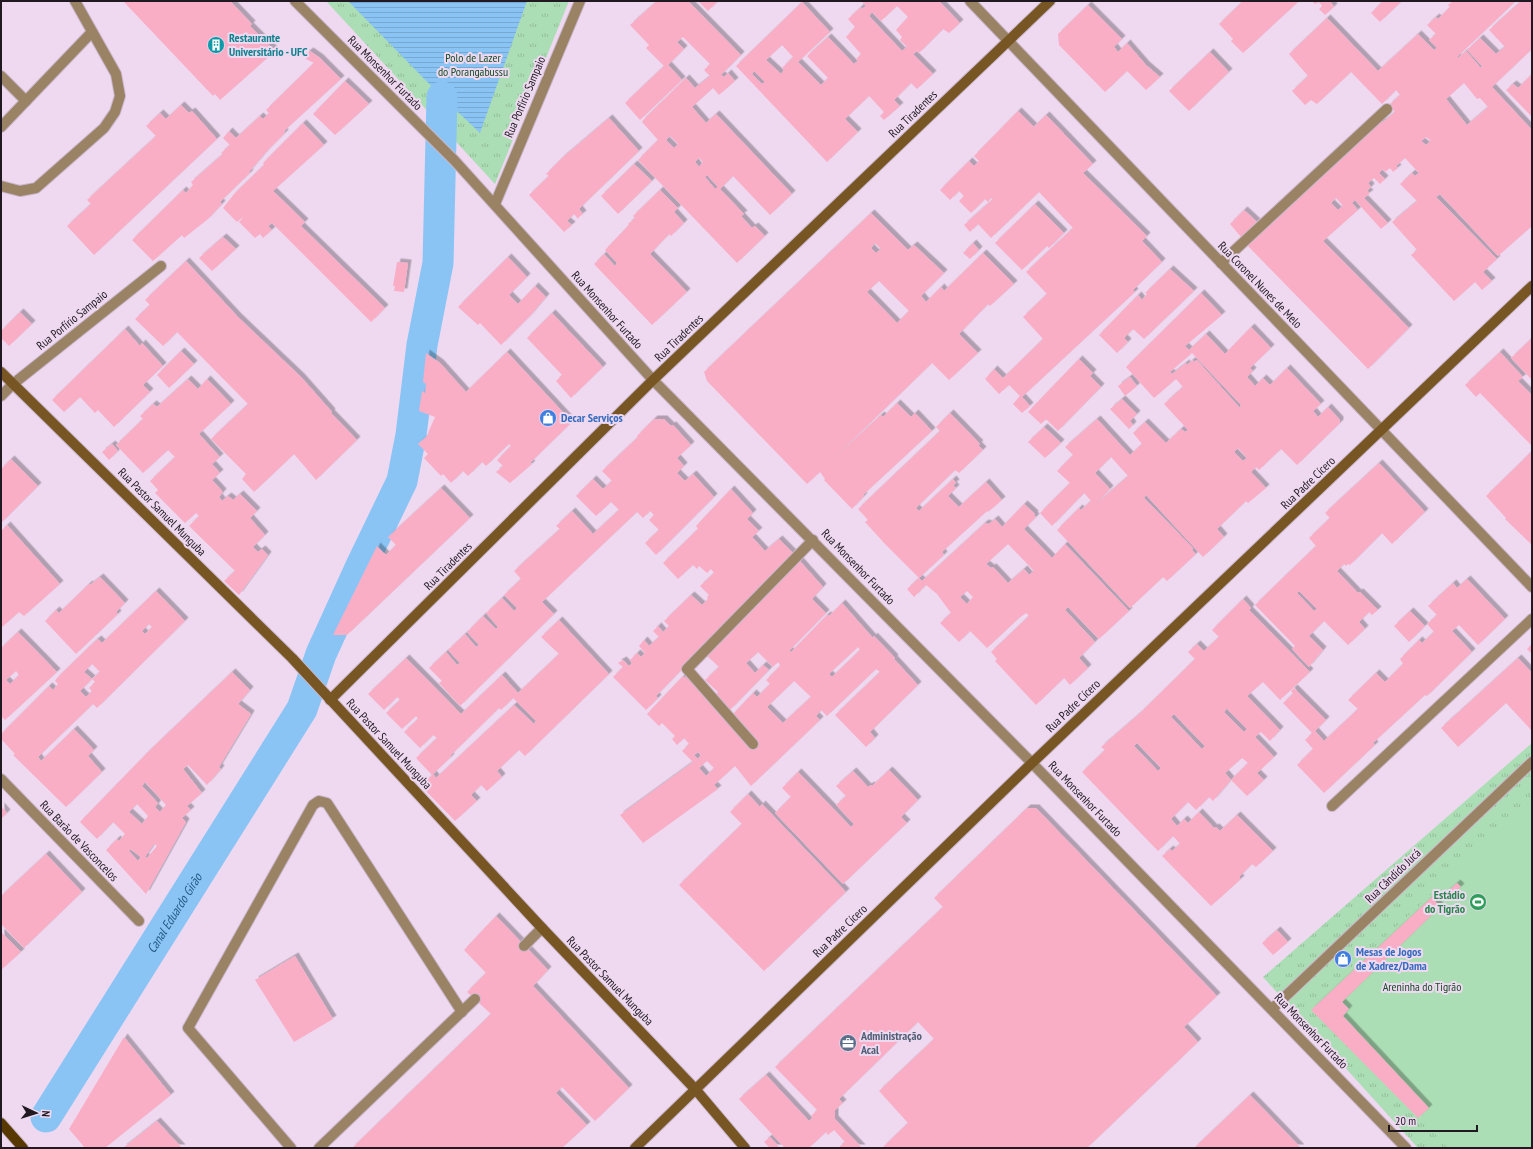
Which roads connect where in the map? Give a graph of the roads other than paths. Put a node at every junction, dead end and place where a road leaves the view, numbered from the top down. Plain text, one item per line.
1 (75, 1) edge
2 (295, 1) edge
3 (580, 1) edge
4 (970, 1) edge
5 (1050, 1) edge
6 (92, 32) junction
7 (1010, 40) junction
8 (1, 76) edge
9 (26, 101) junction
10 (1387, 109) dead end
11 (1, 127) edge
12 (1, 186) edge
13 (495, 204) junction
14 (1221, 263) junction
15 (161, 266) dead end
16 (1532, 286) edge
17 (1, 372) edge
18 (653, 380) junction
19 (13, 384) junction
20 (1, 396) edge
21 (1381, 431) junction
22 (813, 540) junction
23 (1532, 587) edge
24 (1532, 619) edge
25 (330, 700) junction
26 (754, 744) dead end
27 (1532, 762) edge
28 (1032, 763) junction
29 (1, 779) edge
30 (1332, 806) dead end
31 (138, 921) dead end
32 (542, 928) junction
33 (524, 946) dead end
34 (475, 998) dead end
35 (1272, 1009) junction
36 (462, 1012) junction
37 (696, 1090) junction
38 (1, 1123) edge
39 (23, 1148) edge
40 (291, 1148) edge
41 (319, 1148) edge
42 (635, 1148) edge
43 (744, 1148) edge
44 (1406, 1148) edge

1 - 6 street
2 - 13 street, Rua Monsenhor Furtado
3 - 13 street, Rua Porfírio Sampaio
4 - 7 street, Rua Coronel Nunes de Melo
5 - 7 street, Rua Tiradentes
6 - 9 street
6 - 12 street
7 - 14 street, Rua Coronel Nunes de Melo
7 - 18 street, Rua Tiradentes
8 - 9 street
9 - 11 street
10 - 14 street
13 - 18 street, Rua Monsenhor Furtado
14 - 21 street, Rua Coronel Nunes de Melo
15 - 19 street, Rua Porfírio Sampaio
16 - 21 street, Rua Padre Cícero
17 - 19 street, Rua Pastor Samuel Munguba
18 - 22 street, Rua Monsenhor Furtado
18 - 25 street, Rua Tiradentes
19 - 20 street, Rua Porfírio Sampaio
19 - 25 street, Rua Pastor Samuel Munguba
21 - 23 street, Rua Coronel Nunes de Melo
21 - 28 street, Rua Padre Cícero
22 - 26 street
22 - 28 street, Rua Monsenhor Furtado
24 - 30 street
25 - 32 street, Rua Pastor Samuel Munguba
27 - 35 street, Rua Cândido Jucá
28 - 35 street, Rua Monsenhor Furtado
28 - 37 street, Rua Padre Cícero
29 - 31 street, Rua Barão de Vasconcelos
32 - 33 street
32 - 37 street, Rua Pastor Samuel Munguba
34 - 36 street
35 - 44 street, Rua Monsenhor Furtado
36 - 40 street
36 - 41 street
37 - 42 street, Rua Padre Cícero
37 - 43 street, Rua Pastor Samuel Munguba
38 - 39 main road

